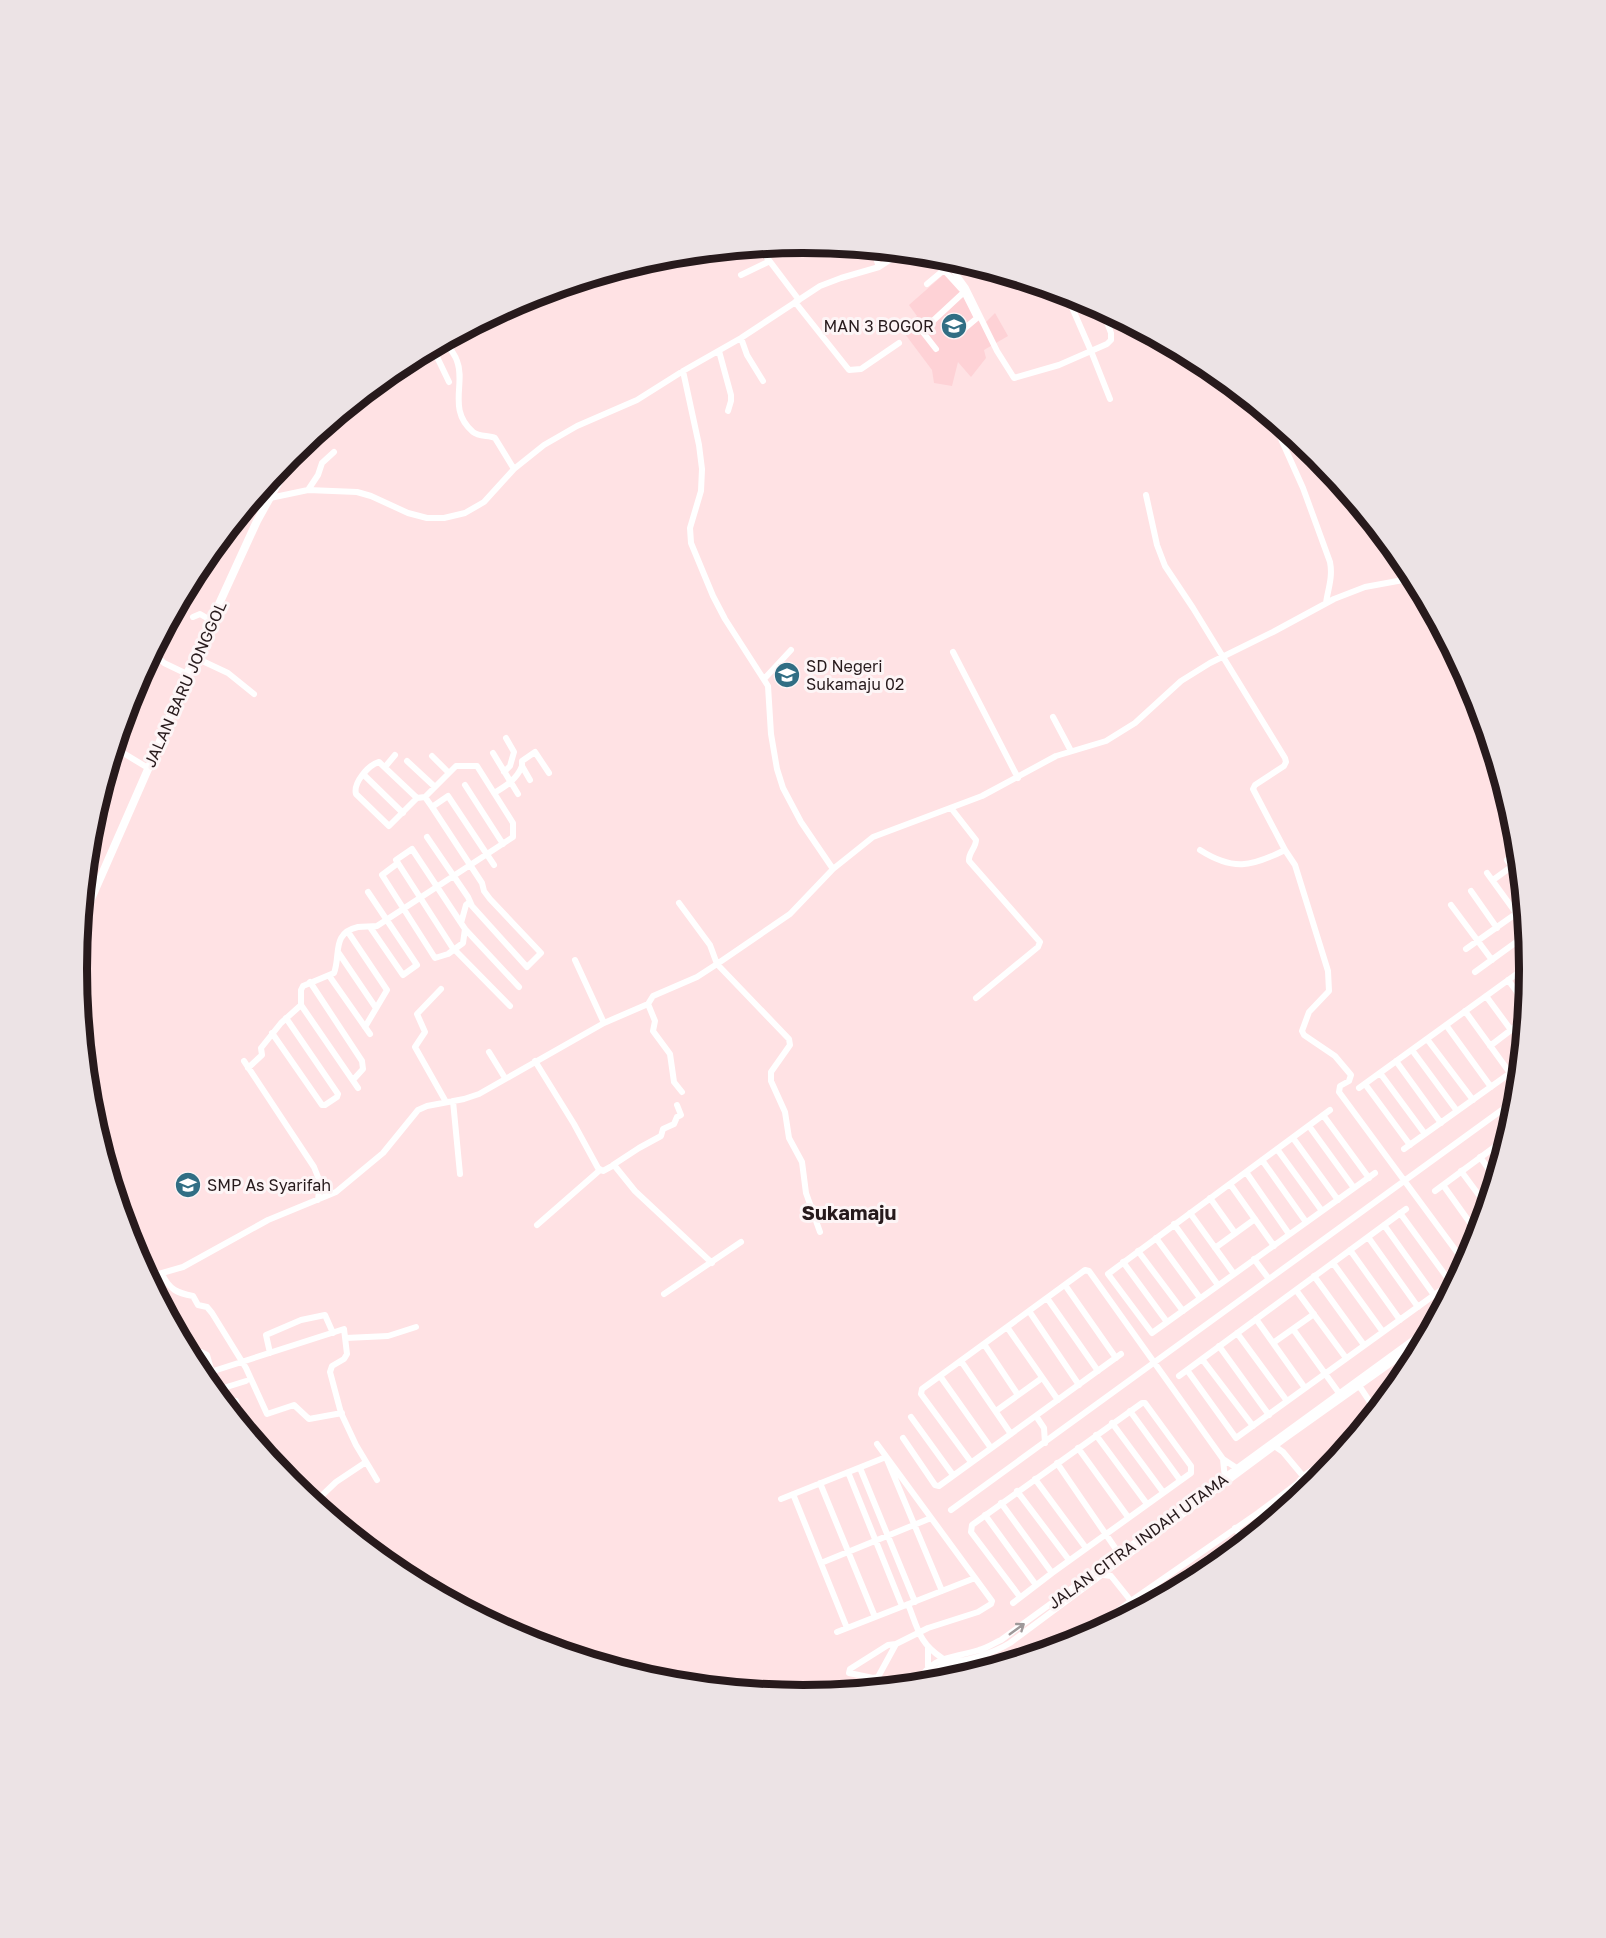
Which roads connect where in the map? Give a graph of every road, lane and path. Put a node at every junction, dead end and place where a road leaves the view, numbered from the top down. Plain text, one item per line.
1 (764, 255) edge
2 (876, 257) edge
3 (892, 259) edge
4 (768, 262) junction
5 (879, 267) junction
6 (946, 268) junction
7 (741, 275) dead end
8 (927, 284) dead end
9 (964, 292) junction
10 (796, 301) junction
11 (1071, 306) edge
12 (1107, 321) edge
13 (958, 334) dead end
14 (741, 338) junction
15 (899, 343) dead end
16 (448, 347) edge
17 (936, 349) dead end
18 (718, 351) junction
19 (1091, 351) junction
20 (435, 355) edge
21 (683, 371) junction
22 (764, 381) dead end
23 (449, 382) dead end
24 (1110, 399) dead end
25 (728, 411) dead end
26 (1279, 435) edge
27 (334, 452) dead end
28 (514, 469) junction
29 (278, 483) edge
30 (308, 490) junction
31 (1146, 495) dead end
32 (270, 498) junction
33 (1404, 580) edge
34 (1326, 603) junction
35 (193, 617) dead end
36 (212, 621) junction
37 (791, 650) dead end
38 (953, 651) dead end
39 (1223, 656) junction
40 (159, 658) edge
41 (196, 658) junction
42 (188, 674) junction
43 (765, 678) junction
44 (254, 694) dead end
45 (1053, 717) dead end
46 (506, 738) dead end
47 (121, 751) edge
48 (1071, 751) junction
49 (493, 753) dead end
50 (395, 755) dead end
51 (432, 756) dead end
52 (407, 761) dead end
53 (522, 766) junction
54 (385, 767) junction
55 (148, 768) junction
56 (449, 772) junction
57 (504, 772) junction
58 (549, 772) dead end
59 (364, 775) junction
60 (1018, 777) junction
61 (530, 780) dead end
62 (511, 782) junction
63 (465, 785) dead end
64 (435, 787) junction
65 (494, 793) junction
66 (518, 794) dead end
67 (421, 798) junction
68 (432, 807) junction
69 (951, 808) junction
70 (403, 813) junction
71 (428, 837) dead end
72 (503, 844) junction
73 (1200, 850) dead end
74 (1285, 850) junction
75 (487, 854) junction
76 (1507, 860) dead end
77 (398, 863) junction
78 (470, 866) junction
79 (495, 866) dead end
80 (1511, 867) joint
81 (833, 869) junction
82 (1487, 873) dead end
83 (453, 877) junction
84 (1493, 880) junction
85 (437, 888) junction
86 (1471, 891) dead end
87 (368, 892) dead end
88 (421, 898) junction
89 (91, 899) edge
90 (470, 902) junction
91 (679, 903) dead end
92 (1451, 905) dead end
93 (404, 909) junction
94 (1516, 913) joint
95 (388, 920) junction
96 (463, 926) junction
97 (370, 927) junction
98 (1497, 928) junction
99 (348, 932) junction
100 (1518, 940) edge
101 (1479, 942) junction
102 (456, 949) junction
103 (1466, 950) dead end
104 (338, 952) junction
105 (575, 960) dead end
106 (1491, 960) junction
107 (717, 964) junction
108 (1475, 972) dead end
109 (1519, 974) edge
110 (330, 976) junction
111 (1508, 980) junction
112 (310, 982) junction
113 (519, 987) dead end
114 (441, 989) dead end
115 (1518, 993) edge
116 (1486, 996) junction
117 (976, 998) dead end
118 (648, 1004) junction
119 (301, 1005) junction
120 (510, 1006) dead end
121 (376, 1008) junction
122 (1465, 1011) junction
123 (286, 1018) junction
124 (604, 1023) junction
125 (1446, 1025) junction
126 (1516, 1026) edge
127 (365, 1027) junction
128 (1511, 1030) junction
129 (272, 1033) junction
130 (370, 1034) dead end
131 (1427, 1039) junction
132 (1490, 1046) junction
133 (1412, 1050) junction
134 (489, 1052) dead end
135 (243, 1061) dead end
136 (535, 1061) junction
137 (1396, 1061) junction
138 (248, 1068) junction
139 (1380, 1073) junction
140 (1510, 1073) joint
141 (505, 1078) junction
142 (353, 1080) junction
143 (1365, 1084) junction
144 (1491, 1087) junction
145 (358, 1088) dead end
146 (1359, 1088) dead end
147 (682, 1092) dead end
148 (1473, 1100) junction
149 (449, 1102) junction
150 (677, 1105) dead end
151 (1505, 1107) edge
152 (1330, 1110) dead end
153 (1457, 1111) junction
154 (1323, 1115) junction
155 (1441, 1123) junction
156 (1309, 1126) junction
157 (1425, 1134) junction
158 (1293, 1138) junction
159 (1497, 1144) edge
160 (1277, 1149) junction
161 (1480, 1157) junction
162 (1262, 1160) junction
163 (613, 1165) junction
164 (600, 1170) junction
165 (1461, 1171) junction
166 (1490, 1171) edge
167 (1246, 1172) junction
168 (1375, 1173) dead end
169 (460, 1174) dead end
170 (1369, 1178) junction
171 (1404, 1180) junction
172 (1230, 1184) junction
173 (1443, 1185) junction
174 (1354, 1188) junction
175 (1434, 1191) dead end
176 (1210, 1198) junction
177 (1481, 1198) edge
178 (318, 1200) junction
179 (1338, 1200) junction
180 (1322, 1211) junction
181 (1190, 1213) junction
182 (1255, 1219) junction
183 (1306, 1222) junction
184 (1174, 1224) junction
185 (1471, 1224) edge
186 (537, 1225) dead end
187 (1384, 1225) junction
188 (820, 1232) dead end
189 (1235, 1233) junction
190 (1289, 1234) junction
191 (1368, 1237) junction
192 (1156, 1238) junction
193 (741, 1242) dead end
194 (1274, 1246) junction
195 (1215, 1248) junction
196 (1350, 1250) junction
197 (1138, 1251) junction
198 (1459, 1254) edge
199 (1254, 1259) junction
200 (1123, 1262) junction
201 (712, 1263) junction
202 (1333, 1263) junction
203 (162, 1274) junction
204 (1234, 1274) junction
205 (156, 1275) edge
206 (1314, 1276) junction
207 (1449, 1276) edge
208 (1269, 1279) junction
209 (1065, 1285) junction
210 (1218, 1285) junction
211 (1444, 1287) edge
212 (1296, 1290) junction
213 (664, 1294) dead end
214 (1434, 1295) junction
215 (1047, 1298) junction
216 (1200, 1298) junction
217 (1418, 1306) junction
218 (1029, 1311) junction
219 (1183, 1311) junction
220 (1314, 1314) junction
221 (1256, 1319) junction
222 (1400, 1320) junction
223 (1167, 1322) junction
224 (416, 1327) dead end
225 (1007, 1327) junction
226 (1293, 1329) junction
227 (1383, 1332) junction
228 (333, 1333) junction
229 (1237, 1333) junction
230 (346, 1338) junction
231 (1416, 1339) edge
232 (1273, 1343) junction
233 (984, 1344) junction
234 (1219, 1346) junction
235 (1364, 1346) junction
236 (1409, 1350) edge
237 (199, 1353) edge
238 (270, 1353) junction
239 (1202, 1359) junction
240 (1346, 1359) junction
241 (961, 1361) junction
242 (242, 1363) junction
243 (1155, 1364) junction
244 (1187, 1370) junction
245 (211, 1371) edge
246 (1098, 1371) junction
247 (211, 1372) edge
248 (1325, 1374) junction
249 (940, 1376) junction
250 (1179, 1376) dead end
251 (1042, 1378) junction
252 (246, 1381) dead end
253 (1358, 1384) junction
254 (1079, 1385) junction
255 (1305, 1388) junction
256 (225, 1391) edge
257 (1339, 1393) junction
258 (1018, 1395) junction
259 (1058, 1400) junction
260 (1287, 1401) junction
261 (1372, 1404) edge
262 (996, 1411) junction
263 (1130, 1411) junction
264 (342, 1413) junction
265 (1269, 1415) junction
266 (1036, 1416) junction
267 (911, 1417) dead end
268 (1112, 1423) junction
269 (1252, 1426) junction
270 (1044, 1428) junction
271 (1011, 1434) junction
272 (1058, 1434) junction
273 (1096, 1435) junction
274 (903, 1438) dead end
275 (1282, 1438) junction
276 (1045, 1443) junction
277 (877, 1444) dead end
278 (1273, 1445) junction
279 (991, 1448) junction
280 (1078, 1448) junction
281 (1283, 1452) junction
282 (886, 1457) junction
283 (1223, 1460) junction
284 (366, 1462) junction
285 (971, 1462) junction
286 (1057, 1463) junction
287 (860, 1468) junction
288 (1240, 1470) junction
289 (1313, 1471) edge
290 (848, 1472) junction
291 (953, 1475) junction
292 (1303, 1476) junction
293 (1035, 1479) junction
294 (377, 1480) dead end
295 (1180, 1480) junction
296 (1226, 1481) junction
297 (820, 1483) junction
298 (1298, 1483) joint
299 (1017, 1491) junction
300 (1163, 1492) junction
301 (793, 1494) junction
302 (320, 1497) edge
303 (781, 1499) dead end
304 (1001, 1503) junction
305 (1147, 1504) junction
306 (951, 1510) dead end
307 (1258, 1513) junction
308 (985, 1515) junction
309 (1128, 1517) junction
310 (931, 1518) junction
311 (1262, 1518) edge
312 (914, 1524) junction
313 (1235, 1528) junction
314 (1106, 1534) junction
315 (887, 1536) junction
316 (1241, 1536) edge
317 (876, 1540) junction
318 (1086, 1548) junction
319 (848, 1552) junction
320 (1119, 1554) junction
321 (1069, 1560) junction
322 (1124, 1560) junction
323 (821, 1563) junction
324 (1113, 1568) junction
325 (1052, 1573) junction
326 (1104, 1575) junction
327 (1111, 1576) junction
328 (975, 1578) junction
329 (1036, 1585) junction
330 (942, 1591) junction
331 (1139, 1596) junction
332 (1020, 1597) junction
333 (1142, 1599) edge
334 (1131, 1601) junction
335 (1013, 1603) dead end
336 (909, 1604) junction
337 (1121, 1609) joint
338 (1116, 1613) edge
339 (875, 1617) junction
340 (847, 1628) junction
341 (837, 1632) dead end
342 (919, 1632) junction
343 (896, 1644) junction
344 (928, 1648) junction
345 (942, 1658) junction
346 (928, 1666) junction
347 (931, 1673) edge
348 (922, 1675) edge

1 - 4 street
2 - 5 street
3 - 5 street
4 - 7 street
4 - 10 street
5 - 10 street
6 - 8 street
6 - 9 street
6 - 19 street
9 - 13 street
9 - 17 street
10 - 14 street
10 - 15 street
11 - 19 street
12 - 19 street
14 - 18 street
14 - 22 street
16 - 28 street
18 - 21 street
18 - 25 street
19 - 24 street
20 - 23 street
21 - 28 street
21 - 43 street
26 - 34 street
27 - 30 street
28 - 30 street
29 - 32 main road, JALAN BARU JONGGOL
30 - 32 street
31 - 39 street
32 - 36 main road, JALAN BARU JONGGOL
33 - 34 street
34 - 39 street
35 - 36 street
36 - 41 main road, JALAN BARU JONGGOL
37 - 43 street
38 - 60 street
39 - 48 street
39 - 74 street
40 - 42 street
41 - 42 main road, JALAN BARU JONGGOL
41 - 44 street
42 - 55 main road, JALAN BARU JONGGOL
43 - 81 street
45 - 48 street
46 - 57 street
47 - 55 street
48 - 60 street
49 - 57 street
50 - 54 street
51 - 56 street
52 - 64 street
53 - 58 street
53 - 61 street
53 - 62 street
54 - 59 street
54 - 67 street
55 - 89 main road, JALAN BARU JONGGOL
56 - 64 street
56 - 65 street
57 - 62 street
59 - 70 street
59 - 70 street
60 - 69 street
62 - 65 street
62 - 66 street
63 - 72 street
64 - 67 street
65 - 72 street
67 - 68 street
67 - 70 street
68 - 75 street
68 - 78 street
69 - 81 street
69 - 117 street
71 - 83 street
72 - 75 street
73 - 74 street
74 - 171 street
75 - 78 street
75 - 79 street
76 - 80 street
77 - 85 street
77 - 88 street
77 - 93 street
78 - 83 street
78 - 90 street
80 - 84 street
81 - 107 street
82 - 84 street
83 - 85 street
83 - 90 street
84 - 94 street
85 - 88 street
85 - 96 street
86 - 98 street
87 - 95 street
88 - 93 street
88 - 102 street
90 - 96 street
91 - 107 street
92 - 101 street
93 - 95 street
93 - 102 street
94 - 98 street
95 - 97 street
95 - 97 street
96 - 102 street
96 - 113 street
97 - 99 street
98 - 101 street
99 - 104 street
99 - 121 street
100 - 106 street
101 - 103 street
101 - 106 street
102 - 120 street
104 - 110 street
104 - 121 street
105 - 124 street
106 - 108 street
107 - 118 street
107 - 188 street
109 - 111 street
110 - 112 street
110 - 127 street
111 - 115 street
111 - 116 street
112 - 119 street
112 - 142 street
114 - 149 street
116 - 122 street
116 - 128 street
118 - 124 street
118 - 147 street
119 - 123 street
119 - 142 street
121 - 127 street
122 - 125 street
122 - 132 street
123 - 129 street
123 - 129 street
124 - 136 street
125 - 131 street
125 - 144 street
126 - 128 street
127 - 130 street
128 - 132 street
129 - 138 street
131 - 133 street
131 - 148 street
132 - 140 street
133 - 137 street
133 - 153 street
134 - 141 street
135 - 138 street
136 - 141 street
136 - 164 street
137 - 139 street
137 - 155 street
138 - 178 street
139 - 143 street
139 - 157 street
140 - 144 street
141 - 149 street
142 - 145 street
143 - 146 street
143 - 157 street
144 - 148 street
148 - 153 street
149 - 169 street
149 - 178 street
150 - 163 street
151 - 171 street
152 - 154 street
153 - 155 street
154 - 156 street
154 - 170 street
155 - 157 street
156 - 158 street
156 - 174 street
158 - 160 street
158 - 179 street
159 - 161 street
160 - 162 street
160 - 180 street
161 - 165 street
161 - 166 street
162 - 167 street
162 - 183 street
163 - 164 street
163 - 201 street
164 - 186 street
165 - 173 street
165 - 177 street
167 - 172 street
167 - 190 street
168 - 170 street
170 - 174 street
171 - 198 street
171 - 208 street
172 - 176 street
172 - 182 street
173 - 175 street
173 - 185 street
174 - 179 street
176 - 181 street
176 - 189 street
178 - 203 street
179 - 180 street
180 - 183 street
181 - 184 street
181 - 195 street
182 - 189 street
182 - 194 street
183 - 190 street
184 - 192 street
184 - 210 street
187 - 191 street
187 - 207 street
187 - 214 street
189 - 195 street
190 - 194 street
191 - 196 street
191 - 217 street
192 - 197 street
192 - 216 street
193 - 201 street
194 - 199 street
195 - 204 street
196 - 202 street
196 - 222 street
197 - 200 street
197 - 219 street
199 - 204 street
199 - 208 street
200 - 223 street
200 - 223 street
201 - 213 street
202 - 206 street
202 - 227 street
203 - 205 street
203 - 242 street
204 - 210 street
206 - 212 street
206 - 235 street
208 - 243 street
209 - 215 street
209 - 243 street
209 - 246 street
210 - 216 street
211 - 214 street
212 - 220 street
212 - 221 street
214 - 217 street
215 - 218 street
215 - 246 street
216 - 219 street
217 - 222 street
218 - 225 street
218 - 254 street
219 - 223 street
220 - 226 street
220 - 240 street
221 - 229 street
221 - 232 street
222 - 227 street
224 - 230 street
225 - 233 street
225 - 251 street
226 - 232 street
226 - 248 street
227 - 235 street
228 - 230 street
228 - 238 street
228 - 238 street
229 - 234 street
229 - 260 street
230 - 264 street
231 - 253 street, JALAN CITRA INDAH UTAMA
232 - 255 street
233 - 241 street
233 - 258 street
234 - 239 street
234 - 265 street
235 - 240 street
236 - 253 street
237 - 245 street
238 - 242 street
239 - 244 street
239 - 269 street
240 - 248 street
241 - 249 street
241 - 262 street
242 - 247 street
242 - 264 street
243 - 272 street
243 - 283 street
244 - 250 street
244 - 269 street
246 - 254 street
248 - 255 street
248 - 257 street
249 - 279 street
249 - 285 street
251 - 258 street
251 - 259 street
252 - 256 street
253 - 257 street, JALAN CITRA INDAH UTAMA
253 - 261 street
253 - 275 street
254 - 259 street
255 - 260 street
257 - 275 street, JALAN CITRA INDAH UTAMA
258 - 262 street
259 - 266 street
260 - 265 street
262 - 271 street
263 - 268 street
263 - 295 street
263 - 295 street
264 - 284 street
265 - 269 street
266 - 270 street
266 - 271 street
267 - 291 street
268 - 273 street
268 - 300 street
270 - 272 street
270 - 276 street
271 - 279 street
272 - 276 street
273 - 280 street
273 - 305 street
274 - 291 street
275 - 278 street, JALAN CITRA INDAH UTAMA
275 - 281 street
276 - 306 street
277 - 282 street
278 - 281 street
278 - 288 street, JALAN CITRA INDAH UTAMA
279 - 285 street
280 - 286 street
280 - 309 street
281 - 292 street
282 - 287 street
282 - 310 street
282 - 312 street
283 - 288 street
283 - 296 street
284 - 294 street
284 - 302 street
285 - 291 street
286 - 293 street
286 - 314 street
287 - 290 street
287 - 315 street
288 - 296 street, JALAN CITRA INDAH UTAMA
289 - 292 street
290 - 297 street
290 - 317 street
292 - 298 street
293 - 299 street
293 - 318 street
295 - 300 street
296 - 320 street, JALAN CITRA INDAH UTAMA
296 - 322 street
297 - 301 street
297 - 319 street
298 - 307 street
299 - 304 street
299 - 321 street
300 - 305 street
301 - 303 street
301 - 323 street
304 - 308 street
304 - 325 street
305 - 309 street
307 - 311 street
307 - 313 street
308 - 329 street
308 - 332 street
309 - 314 street
310 - 312 street
310 - 328 street
312 - 315 street
312 - 330 street
313 - 316 street
313 - 331 street
314 - 318 street
314 - 320 street
315 - 317 street
315 - 336 street
317 - 319 street
317 - 336 street
318 - 321 street
319 - 323 street
319 - 339 street
320 - 322 street
345 -> 320 street, JALAN CITRA INDAH UTAMA
321 - 325 street
322 - 324 street
323 - 340 street
324 - 326 street
324 - 327 street
325 - 329 street
326 - 327 street
326 - 347 street
327 - 334 street
328 - 330 street
328 - 342 street
329 - 332 street
330 - 336 street
331 - 333 street
331 - 334 street
332 - 335 street
334 - 337 street
336 - 339 street
336 - 342 street
337 - 338 street
339 - 340 street
340 - 341 street
342 - 343 street
342 - 344 street
343 - 343 street
344 - 345 street
344 - 346 street
345 - 346 street, JALAN CITRA INDAH UTAMA
346 - 348 street, JALAN CITRA INDAH UTAMA

